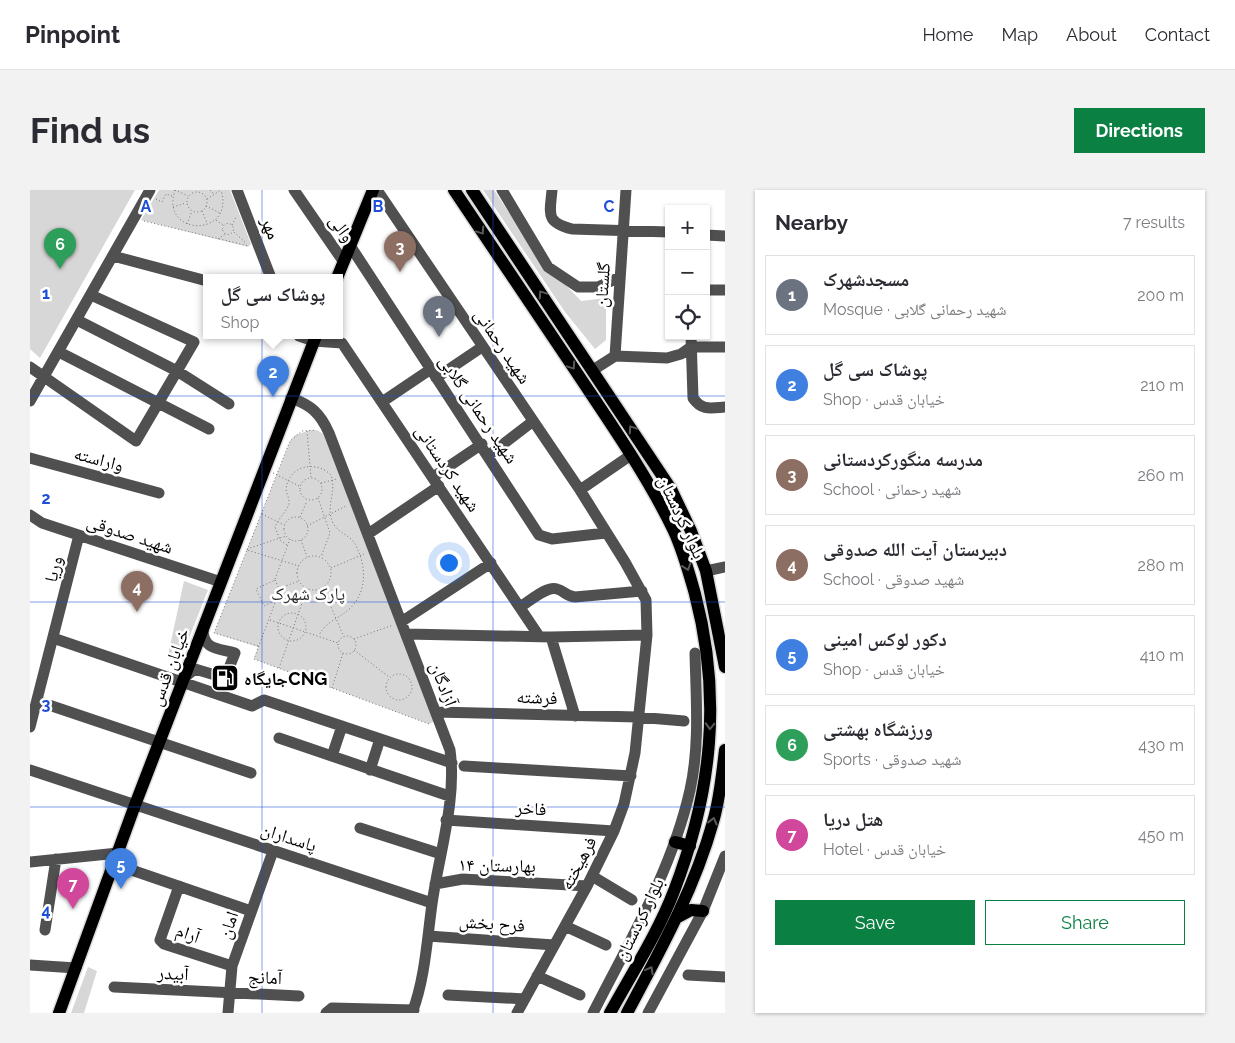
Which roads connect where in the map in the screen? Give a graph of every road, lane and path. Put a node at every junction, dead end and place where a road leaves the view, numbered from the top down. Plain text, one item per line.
1 (168, 190) edge
2 (175, 190) edge
3 (183, 190) edge
4 (210, 190) edge
5 (221, 190) edge
6 (237, 190) edge
7 (294, 190) edge
8 (373, 190) edge
9 (378, 190) edge
10 (454, 190) edge
11 (472, 190) edge
12 (502, 190) edge
13 (552, 190) edge
14 (626, 190) edge
15 (197, 191) edge
16 (200, 191) edge
17 (181, 193) junction
18 (152, 194) edge
19 (166, 194) junction
20 (214, 195) junction
21 (173, 196) junction
22 (189, 196) junction
23 (206, 199) junction
24 (187, 202) junction
25 (206, 205) junction
26 (173, 207) junction
27 (192, 210) junction
28 (202, 210) junction
29 (239, 212) dead end
30 (220, 213) junction
31 (216, 219) junction
32 (141, 220) dead end
33 (187, 224) junction
34 (208, 224) junction
35 (232, 225) junction
36 (224, 226) junction
37 (624, 229) junction
38 (233, 231) junction
39 (665, 232) edge
40 (226, 233) junction
41 (710, 235) edge
42 (725, 236) edge
43 (218, 240) junction
44 (251, 244) dead end
45 (249, 246) junction
46 (351, 248) junction
47 (113, 256) junction
48 (343, 261) junction
49 (269, 274) edge
50 (338, 274) edge
51 (620, 277) junction
52 (203, 281) edge
53 (710, 290) edge
54 (725, 290) edge
55 (91, 295) junction
56 (77, 320) junction
57 (315, 339) edge
58 (320, 339) edge
59 (691, 342) edge
60 (482, 347) junction
61 (725, 347) edge
62 (59, 352) junction
63 (615, 356) junction
64 (30, 367) edge
65 (593, 370) junction
66 (177, 371) junction
67 (433, 374) junction
68 (42, 378) junction
69 (603, 384) junction
70 (590, 393) junction
71 (291, 398) junction
72 (30, 401) edge
73 (382, 402) junction
74 (158, 403) junction
75 (229, 404) dead end
76 (725, 407) edge
77 (532, 422) junction
78 (210, 429) dead end
79 (307, 430) dead end
80 (290, 441) dead end
81 (482, 444) junction
82 (489, 455) junction
83 (631, 456) junction
84 (30, 458) edge
85 (652, 458) junction
86 (310, 465) junction
87 (639, 466) junction
88 (271, 472) junction
89 (346, 476) junction
90 (311, 478) junction
91 (332, 480) junction
92 (290, 481) junction
93 (436, 482) junction
94 (321, 484) junction
95 (300, 486) junction
96 (580, 490) junction
97 (160, 494) dead end
98 (318, 498) junction
99 (308, 500) junction
100 (355, 501) junction
101 (261, 513) junction
102 (330, 514) junction
103 (30, 515) edge
104 (325, 516) junction
105 (300, 518) junction
106 (277, 521) junction
107 (284, 525) junction
108 (307, 526) junction
109 (606, 533) junction
110 (368, 534) junction
111 (80, 535) junction
112 (286, 536) junction
113 (290, 539) junction
114 (301, 539) junction
115 (287, 545) junction
116 (241, 548) junction
117 (369, 551) dead end
118 (360, 555) junction
119 (321, 557) junction
120 (307, 558) junction
121 (491, 564) junction
122 (299, 566) junction
123 (725, 567) edge
124 (331, 568) junction
125 (706, 571) junction
126 (275, 580) junction
127 (300, 581) junction
128 (221, 582) junction
129 (279, 588) junction
130 (307, 588) junction
131 (322, 588) junction
132 (642, 591) junction
133 (276, 600) junction
134 (520, 607) junction
135 (298, 615) junction
136 (336, 618) junction
137 (269, 620) junction
138 (402, 622) junction
139 (278, 623) junction
140 (203, 628) junction
141 (293, 628) junction
142 (306, 631) junction
143 (406, 634) junction
144 (319, 635) junction
145 (647, 635) junction
146 (344, 636) junction
147 (539, 636) junction
148 (551, 636) junction
149 (53, 638) junction
150 (354, 639) junction
151 (288, 641) junction
152 (338, 642) junction
153 (259, 647) junction
154 (354, 650) junction
155 (343, 653) junction
156 (694, 653) dead end
157 (725, 667) edge
158 (279, 668) junction
159 (390, 678) junction
160 (183, 680) junction
161 (332, 688) junction
162 (37, 701) junction
163 (575, 716) junction
164 (435, 717) junction
165 (637, 717) junction
166 (684, 721) dead end
167 (342, 726) junction
168 (30, 727) edge
169 (279, 738) dead end
170 (380, 739) junction
171 (159, 741) junction
172 (725, 750) edge
173 (332, 756) junction
174 (452, 763) junction
175 (464, 766) dead end
176 (30, 770) edge
177 (370, 770) junction
178 (251, 773) dead end
179 (632, 776) junction
180 (449, 796) junction
181 (135, 805) junction
182 (446, 820) junction
183 (360, 828) dead end
184 (614, 831) junction
185 (675, 842) junction
186 (690, 846) junction
187 (273, 850) junction
188 (441, 854) junction
189 (725, 856) edge
190 (56, 859) junction
191 (116, 859) junction
192 (30, 862) edge
193 (590, 881) junction
194 (435, 884) junction
195 (179, 886) junction
196 (632, 900) dead end
197 (432, 903) junction
198 (251, 912) junction
199 (703, 912) junction
200 (678, 917) junction
201 (565, 926) junction
202 (44, 930) dead end
203 (428, 936) junction
204 (554, 945) junction
205 (606, 946) dead end
206 (30, 965) edge
207 (232, 966) junction
208 (76, 968) junction
209 (688, 975) dead end
210 (537, 976) junction
211 (725, 977) edge
212 (114, 987) dead end
213 (640, 990) junction
214 (229, 994) junction
215 (448, 995) dead end
216 (580, 995) dead end
217 (299, 996) dead end
218 (524, 999) junction
219 (413, 1011) edge
220 (59, 1013) edge
221 (228, 1013) edge
222 (326, 1013) edge
223 (517, 1013) edge
224 (593, 1013) edge
225 (610, 1013) edge
226 (628, 1013) edge
227 (646, 1013) edge

1 - 19 path
2 - 17 path
2 - 21 path
3 - 17 path
4 - 20 path
5 - 20 path
5 - 30 path
6 - 49 street, مهر
7 - 48 street, والی
8 - 46 main road
9 - 60 street, شهید رحمانی
10 -> 70 main road, بلوار کردستان
65 -> 11 main road, بلوار کردستان
12 - 51 street
13 - 37 street
14 - 37 street, گلستان
15 - 16 path
15 - 22 path
16 - 23 path
17 - 22 path
18 - 19 path
18 - 47 street
19 - 21 path
20 - 23 path
21 - 26 path
22 - 24 path
23 - 25 path
24 - 26 path
24 - 27 path
25 - 28 path
25 - 30 path
26 - 33 path
27 - 28 path
27 - 33 path
28 - 34 path
29 - 35 path
30 - 31 path
31 - 34 path
31 - 36 path
32 - 43 path
33 - 34 path
35 - 36 path
35 - 38 path
36 - 40 path
37 - 39 street
37 - 51 street, گلستان
38 - 40 path
38 - 45 path
40 - 43 path
41 - 42 street
43 - 45 path
44 - 45 path
46 - 48 main road
46 - 67 street, شهید رحمانی گلابی
47 - 52 street
47 - 55 street
48 - 50 main road
51 - 63 street, گلستان
53 - 54 street
55 - 56 street
55 - 66 street
56 - 62 street
56 - 66 street
57 - 71 main road, خیابان قدس
58 - 73 street, شهید کردستانی
59 - 61 street
59 - 63 street
59 - 76 street
60 - 67 street
60 - 77 street, شهید رحمانی
62 - 68 street
62 - 74 street
63 - 65 street
64 - 68 street
65 - 69 main road, بلوار کردستان
66 - 74 street
66 - 75 street
67 - 73 street
67 - 81 street, شهید رحمانی گلابی
68 - 72 street
68 - 74 street
69 - 70 main road
85 -> 69 main road, بلوار کردستان
70 - 83 main road, بلوار کردستان
71 - 88 main road, خیابان قدس
71 - 89 street, آزادگان
73 - 93 street, شهید کردستانی
74 - 78 street
77 - 82 street
77 - 96 street, شهید رحمانی
79 - 86 path
80 - 88 path
81 - 82 street, شهید رحمانی گلابی
81 - 93 street
82 - 109 street, شهید رحمانی گلابی
83 - 87 main road, بلوار کردستان
83 - 96 street
84 - 97 street, واراسته
85 - 87 main road
85 - 125 main road, بلوار کردستان
86 - 90 path
86 - 91 path
86 - 92 path
87 -> 186 main road, بلوار کردستان
88 - 92 path
88 - 101 path
88 - 116 main road, خیابان قدس
89 - 91 path
89 - 100 street, آزادگان
90 - 94 path
90 - 95 path
91 - 94 path
91 - 102 path
92 - 95 path
92 - 106 path
93 - 110 street
93 - 121 street, شهید کردستانی
94 - 98 path
95 - 99 path
96 - 109 street, شهید رحمانی
98 - 99 path
98 - 104 path
99 - 105 path
100 - 102 path
100 - 110 street, آزادگان
101 - 106 path
101 - 116 path
102 - 104 path
102 - 118 path
103 - 111 street, شهید صدوقی
104 - 108 path
104 - 119 path
105 - 107 path
105 - 108 path
106 - 107 path
106 - 115 path
107 - 112 path
108 - 114 path
109 - 132 street, شهید رحمانی
110 - 138 street, آزادگان
111 - 128 street, شهید صدوقی
111 - 149 street, وریا
112 - 113 path
112 - 116 path
113 - 114 path
113 - 115 path
114 - 120 path
115 - 126 path
116 - 122 path
116 - 128 main road, خیابان قدس
116 - 153 path
117 - 118 path
118 - 124 path
118 - 136 path
119 - 120 path
119 - 124 path
120 - 122 path
121 - 134 street, شهید کردستانی
121 - 138 street
122 - 127 path
123 - 125 street
124 - 131 path
125 - 157 main road, بلوار کردستان
126 - 129 path
126 - 133 path
127 - 129 path
127 - 130 path
128 - 140 main road, خیابان قدس
129 - 133 path
130 - 131 path
130 - 135 path
131 - 136 path
132 - 134 street
132 - 145 street, فرهیخته
133 - 137 path
134 - 147 street, شهید کردستانی
135 - 139 path
135 - 141 path
135 - 142 path
136 - 144 path
136 - 146 path
137 - 139 path
137 - 153 path
138 - 143 street, آزادگان
138 - 150 path
139 - 141 path
139 - 151 path
140 - 160 main road, خیابان قدس
140 - 160 street
141 - 142 path
141 - 151 path
142 - 144 path
142 - 151 path
143 - 147 street
143 - 164 street, آزادگان
144 - 152 path
145 - 148 street
145 - 165 street, فرهیخته
146 - 150 path
146 - 152 path
147 - 148 street
148 - 163 street
149 - 160 street
149 - 162 street, وریا
150 - 154 path
151 - 158 path
152 - 155 path
153 - 158 path
154 - 155 path
154 - 159 path
155 - 161 path
156 - 185 street
158 - 161 path
159 - 159 path
160 - 167 street
160 - 171 main road, خیابان قدس
161 - 164 path
162 - 168 street, وریا
162 - 171 street
163 - 164 street, فرشته
163 - 165 street, فرشته
164 - 174 street, آزادگان
165 - 166 street, فرشته
165 - 179 street, فرهیخته
167 - 170 street
167 - 173 street
169 - 173 street
170 - 174 street
170 - 177 street
171 - 178 street
171 - 181 main road, خیابان قدس
200 -> 172 main road, بلوار کردستان
173 - 177 street
174 - 180 street, آزادگان
175 - 179 street
176 - 181 street, پاسداران
177 - 180 street
179 - 184 street, فرهیخته
180 - 182 street, آزادگان
181 - 187 street, پاسداران
181 - 191 main road, خیابان قدس
182 - 184 street, فاخر
182 - 188 street, آزادگان
183 - 188 street
184 - 193 street, فرهیخته
185 - 186 main road
185 - 224 street
186 - 225 main road, بلوار کردستان
187 - 197 street, پاسداران
187 - 198 street, امان
188 - 194 street, آزادگان
189 - 199 street
190 - 191 street
190 - 192 street
190 - 202 street
191 - 195 street
191 - 208 main road, خیابان قدس
193 - 194 street, بهارستان ۱۴
193 - 196 street
193 - 201 street, فرهیخته
194 - 197 street, آزادگان
195 - 198 street
195 - 207 street, آرام
197 - 203 street, آزادگان
198 - 207 street, امان
199 - 200 main road
199 - 227 street
213 -> 200 main road, بلوار کردستان
201 - 204 street, فرهیخته
201 - 205 street
203 - 204 street, فرح بخش
203 - 219 street, آزادگان
204 - 210 street, فرهیخته
206 - 208 street
207 - 214 street, امان
208 - 220 main road, خیابان قدس
209 - 211 street
210 - 216 street
210 - 218 street, فرهیخته
212 - 214 street, آبیدر
213 - 226 main road, بلوار کردستان
213 - 227 street
214 - 217 street, آمانج
214 - 221 street, امان
215 - 218 street
218 - 223 street, فرهیخته
219 - 222 street

